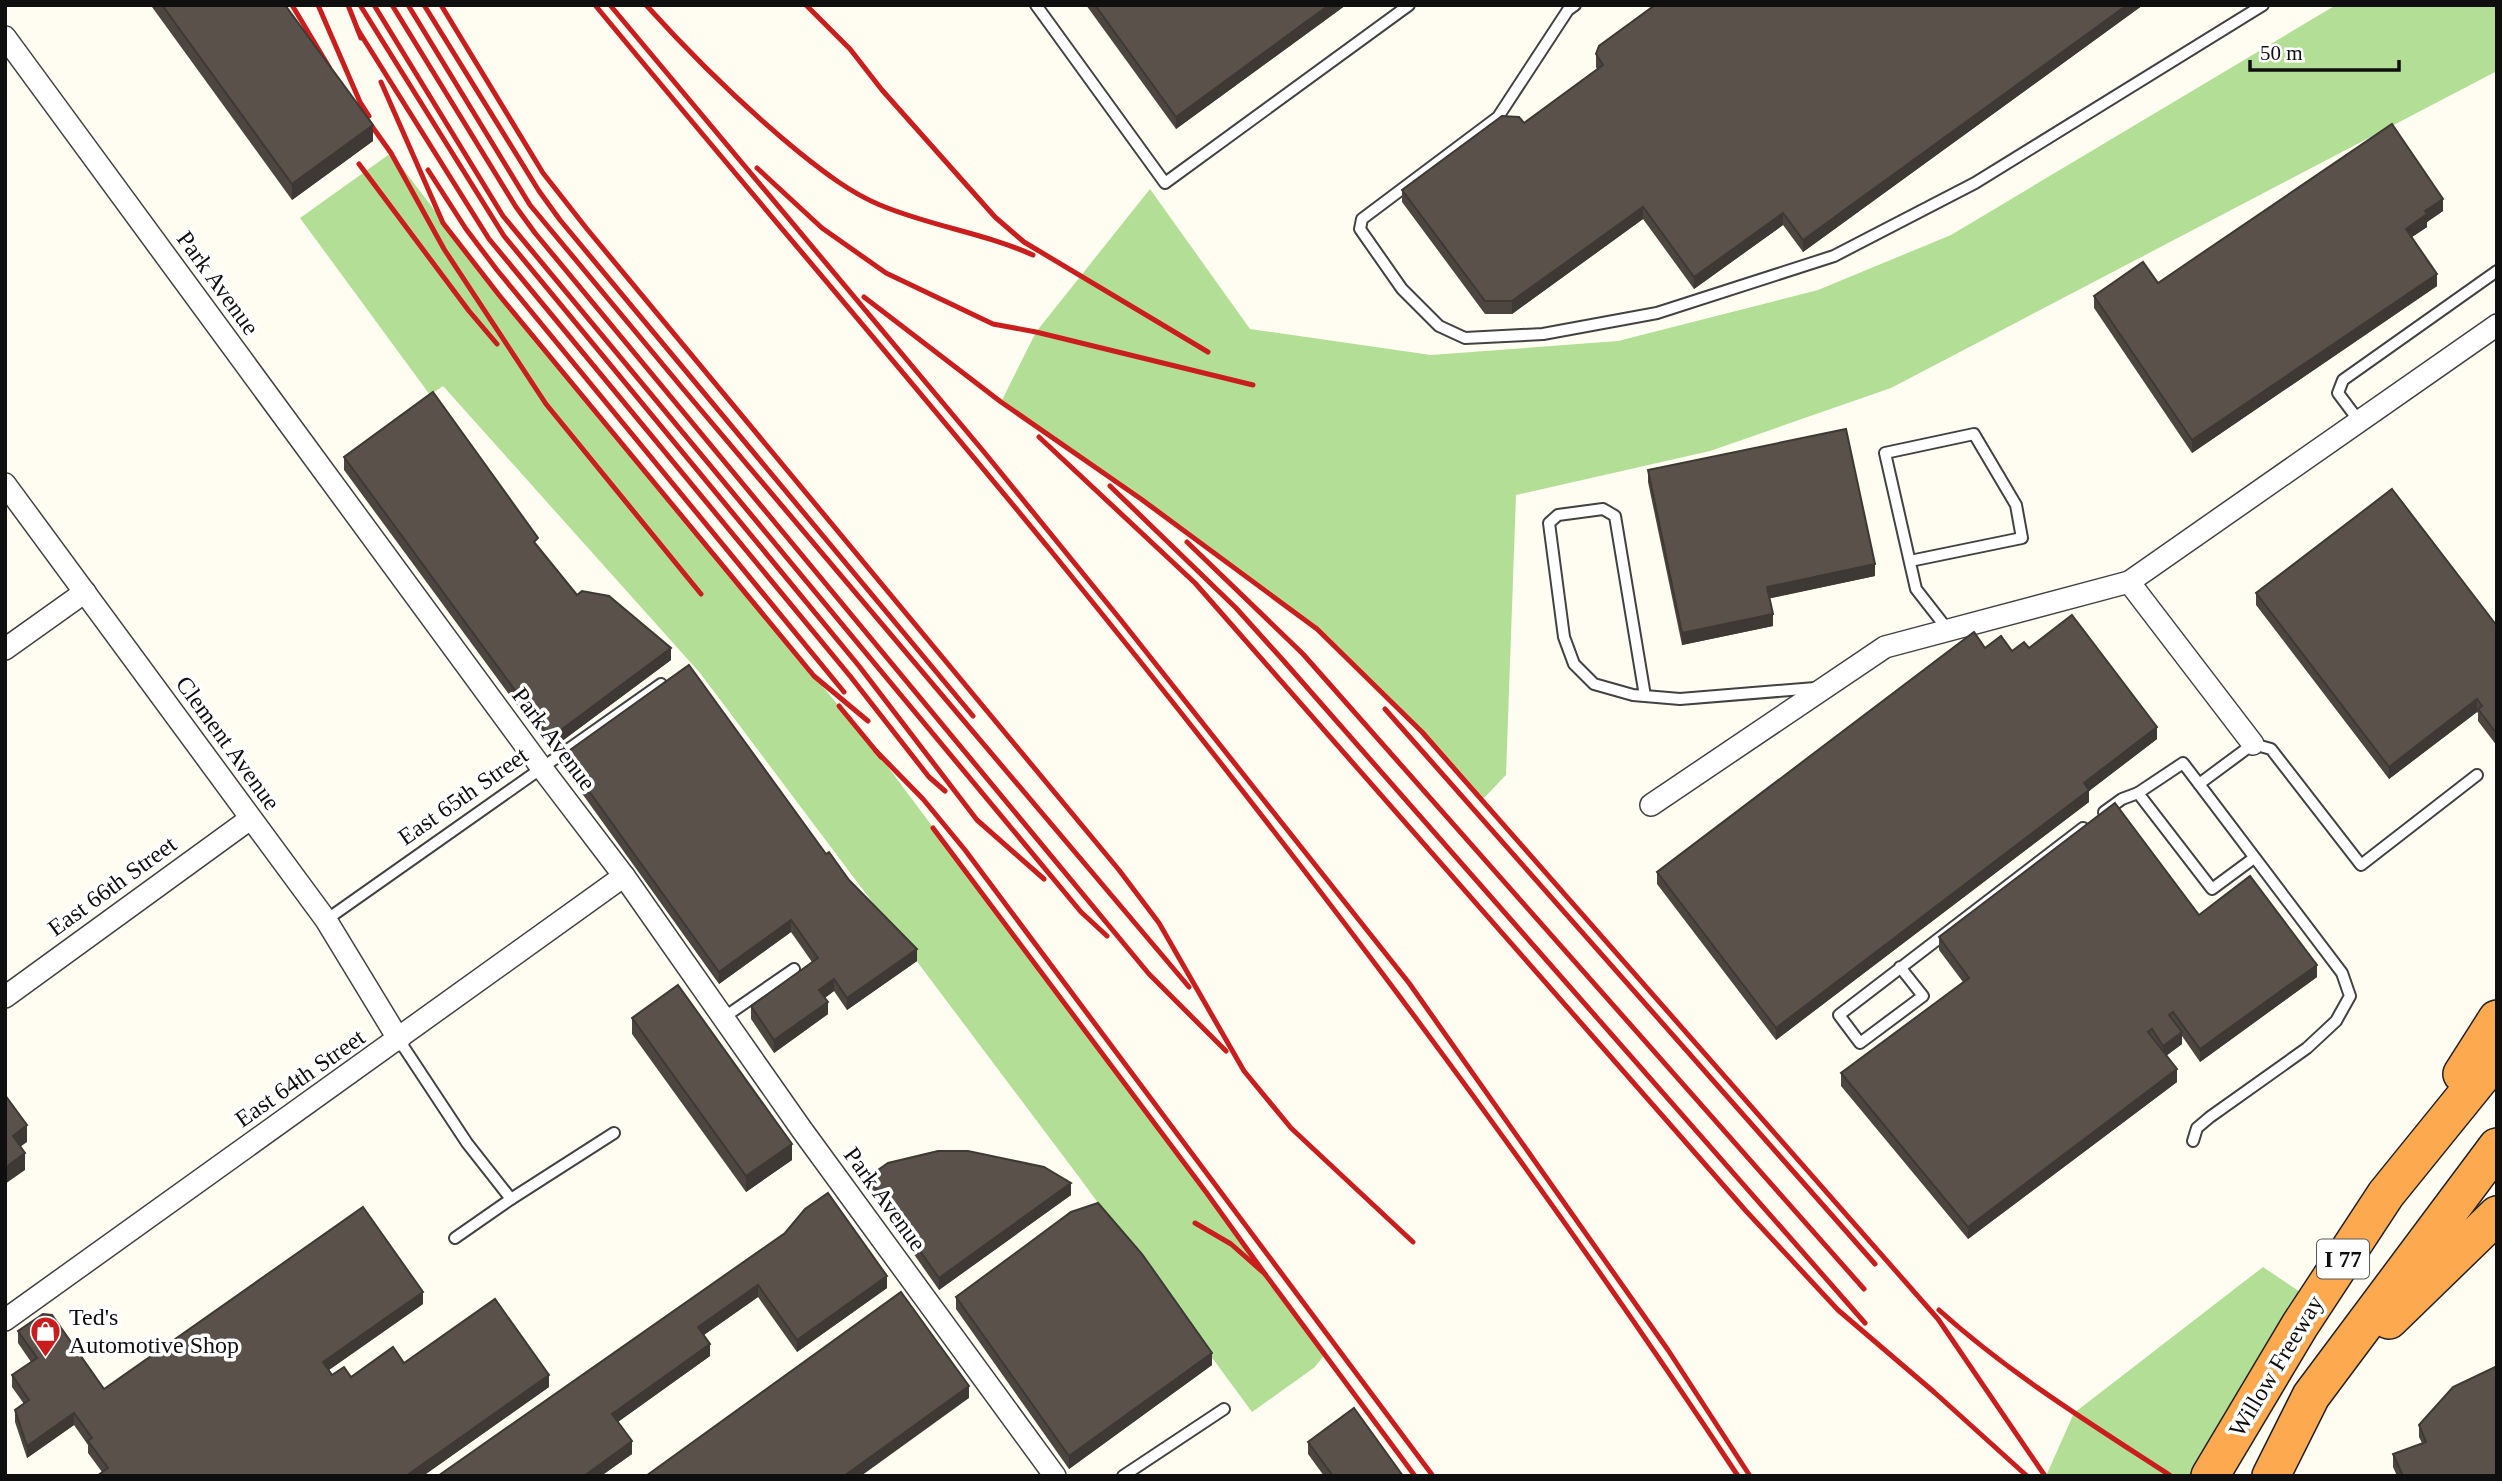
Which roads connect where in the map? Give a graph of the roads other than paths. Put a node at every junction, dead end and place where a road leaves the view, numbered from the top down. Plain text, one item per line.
1 (1036, 5) edge
2 (1409, 5) edge
3 (1575, 5) edge
4 (2263, 5) edge
5 (5, 37) edge
6 (2497, 271) edge
7 (2497, 325) edge
8 (2359, 421) junction
9 (5, 484) edge
10 (1910, 561) junction
11 (2129, 582) junction
12 (85, 592) junction
13 (1948, 630) junction
14 (5, 649) edge
15 (661, 684) edge
16 (1825, 688) junction
17 (1645, 696) junction
18 (2253, 744) junction
19 (541, 767) junction
20 (2477, 775) dead end
21 (2199, 784) junction
22 (2138, 793) junction
23 (1651, 805) dead end
24 (2100, 815) edge
25 (250, 819) junction
26 (2089, 824) edge
27 (2254, 858) junction
28 (624, 876) junction
29 (326, 920) junction
30 (1900, 967) junction
31 (794, 969) dead end
32 (5, 996) edge
33 (723, 1018) junction
34 (2497, 1019) edge
35 (399, 1040) junction
36 (2497, 1057) edge
37 (614, 1133) dead end
38 (2193, 1141) dead end
39 (2497, 1147) edge
40 (2386, 1194) junction
41 (511, 1199) junction
42 (2497, 1215) edge
43 (455, 1238) dead end
44 (5, 1320) edge
45 (2311, 1396) junction
46 (1224, 1409) dead end
47 (1055, 1476) edge
48 (1123, 1476) edge
49 (2210, 1476) edge
50 (2271, 1476) edge

1 - 2 lane
3 - 4 lane
5 - 19 street, Park Avenue
6 - 8 lane
7 - 8 street
8 - 11 street
9 - 12 street, Clement Avenue
10 - 10 lane
10 - 13 lane
11 - 13 street
11 - 18 street
12 - 14 street
12 - 25 street, Clement Avenue
13 - 16 street
15 - 19 lane, East 65th Street
16 - 17 lane
16 - 23 street
17 - 17 lane
18 - 20 lane
18 - 21 lane
19 - 28 street, Park Avenue
19 - 29 lane, East 65th Street
21 - 22 lane
21 - 27 lane
22 - 24 lane
22 - 27 lane
25 - 29 street, Clement Avenue
25 - 32 street, East 66th Street
26 - 30 lane
27 - 38 lane
28 - 33 street, Park Avenue
28 - 35 street, East 64th Street
29 - 35 street, Clement Avenue
30 - 30 lane
31 - 33 lane
33 - 47 street, Park Avenue
34 - 40 highway
35 - 41 lane
35 - 44 street, East 64th Street
36 - 40 highway, Willow Freeway / I 77
37 - 41 lane
39 - 45 highway, Willow Freeway / I 77
40 - 49 highway, Willow Freeway / I 77
41 - 43 lane
42 - 45 highway
45 - 50 highway, Willow Freeway / I 77
46 - 48 lane

